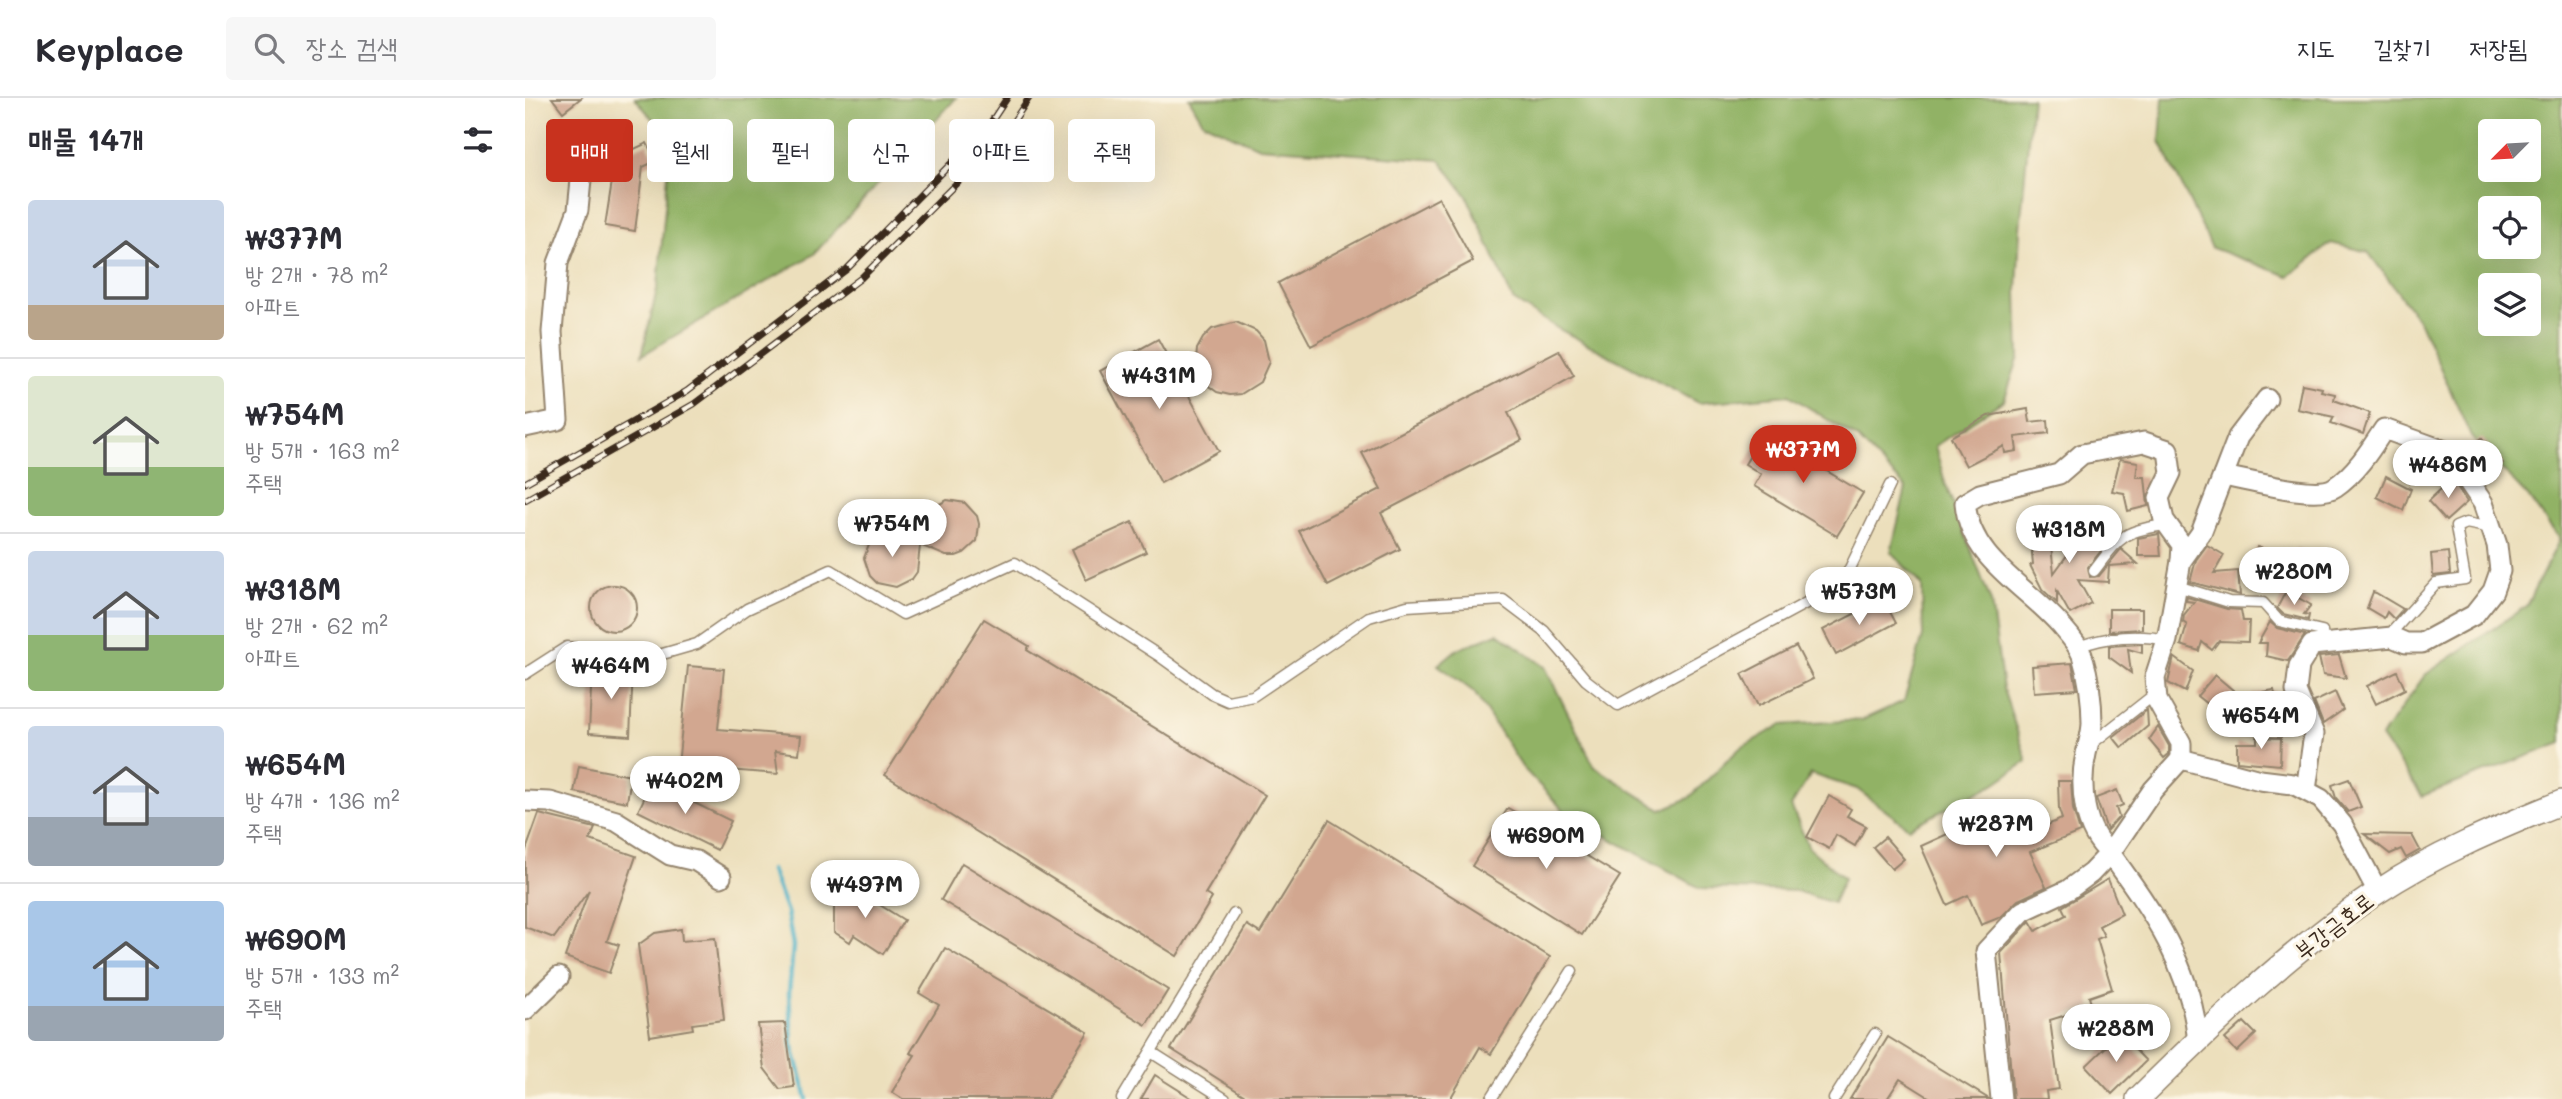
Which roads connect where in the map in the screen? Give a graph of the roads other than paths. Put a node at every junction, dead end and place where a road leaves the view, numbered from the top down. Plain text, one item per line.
1 (581, 182) edge
2 (2267, 399) dead end
3 (525, 427) edge
4 (2223, 476) junction
5 (1890, 485) dead end
6 (2167, 525) junction
7 (2491, 528) junction
8 (2181, 561) junction
9 (2094, 571) dead end
10 (2177, 586) junction
11 (2392, 637) junction
12 (2167, 640) junction
13 (2323, 643) junction
14 (2079, 648) junction
15 (525, 674) edge
16 (2157, 693) junction
17 (2087, 748) junction
18 (2181, 759) junction
19 (2306, 790) junction
20 (525, 801) edge
21 (2562, 802) edge
22 (2110, 853) junction
23 (721, 877) dead end
24 (2378, 892) junction
25 (1234, 914) dead end
26 (1572, 971) dead end
27 (559, 977) dead end
28 (525, 1010) edge
29 (1875, 1034) dead end
30 (2198, 1042) junction
31 (1150, 1052) junction
32 (1122, 1099) edge
33 (1225, 1099) edge
34 (1491, 1099) edge
35 (1834, 1099) edge
36 (2001, 1099) edge
37 (2138, 1099) edge

1 - 3 street
2 - 4 street
4 - 7 street
4 - 8 street
5 - 15 lane
6 - 8 street
6 - 9 lane
6 - 14 street
7 - 11 street
7 - 11 lane
8 - 10 street
10 - 12 street
10 - 13 lane
11 - 13 street
12 - 14 lane
12 - 16 street
13 - 19 street
14 - 17 street
16 - 17 lane
16 - 18 street
17 - 22 street
18 - 19 street
18 - 22 street
19 - 24 street
20 - 23 street
21 - 24 street, 부강금호로
22 - 30 street
22 - 36 street
24 - 30 street, 부강금호로
25 - 31 lane
26 - 34 lane
27 - 28 street
29 - 35 lane
30 - 37 street, 부강금호로
31 - 32 lane
31 - 33 lane

